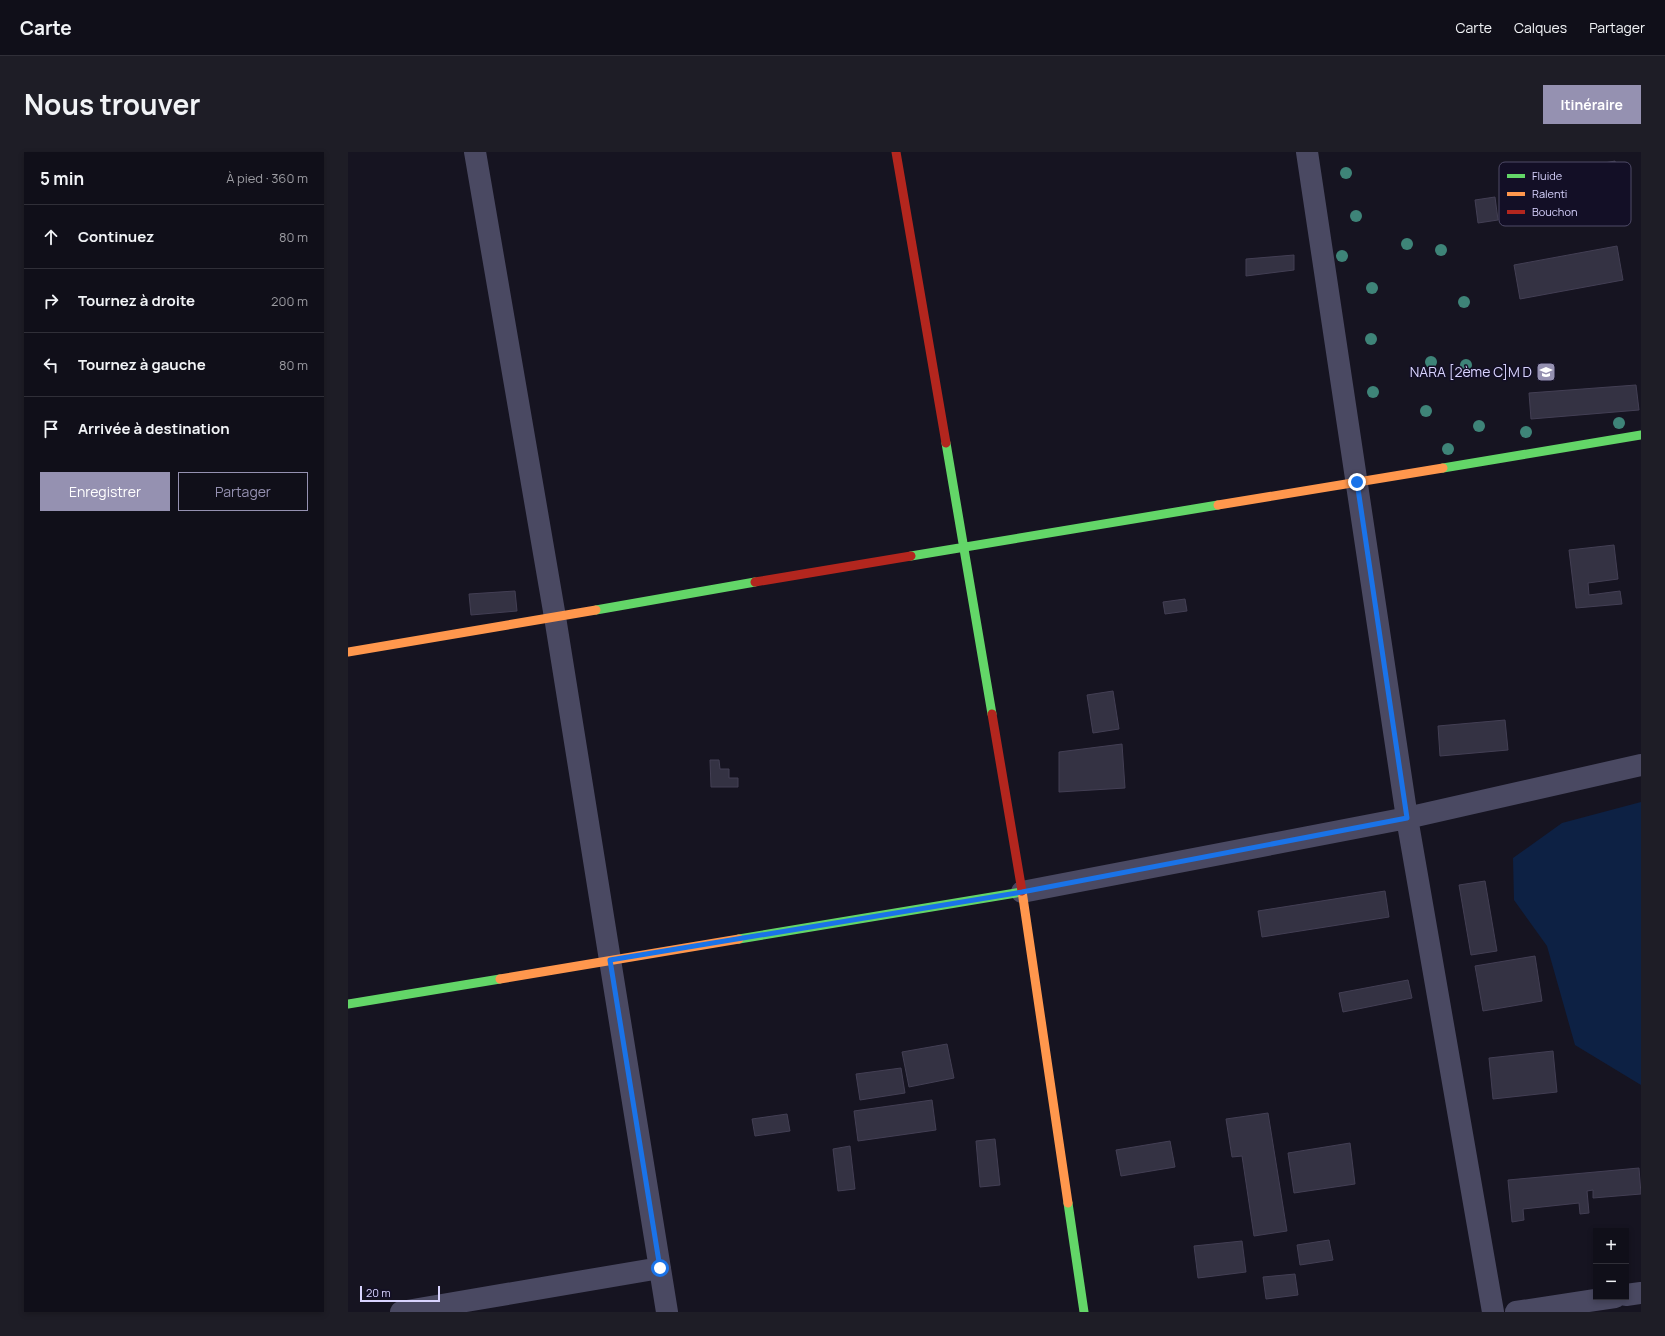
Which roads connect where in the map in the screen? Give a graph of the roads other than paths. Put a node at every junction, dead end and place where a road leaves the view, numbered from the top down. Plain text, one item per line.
1 (475, 152) edge
2 (896, 152) edge
3 (1307, 152) edge
4 (1641, 434) edge
5 (1357, 482) junction
6 (963, 546) junction
7 (555, 617) junction
8 (348, 652) edge
9 (1641, 765) edge
10 (1407, 818) junction
11 (1022, 892) junction
12 (610, 960) junction
13 (348, 1004) edge
14 (660, 1268) junction
15 (1641, 1293) edge
16 (1629, 1295) edge
17 (1595, 1300) edge
18 (401, 1312) edge
19 (667, 1312) edge
20 (1084, 1312) edge
21 (1493, 1312) edge
22 (1516, 1312) edge

1 - 7 street
2 - 6 street
3 - 5 street
4 - 5 street
5 - 6 street
5 - 10 street
6 - 7 street
6 - 11 street
7 - 8 street
7 - 12 street
9 - 10 street
10 - 11 street
10 - 21 street
11 - 12 street
11 - 20 street
12 - 13 street
12 - 14 street
14 - 18 street
14 - 19 street
15 - 16 street
17 - 22 street

